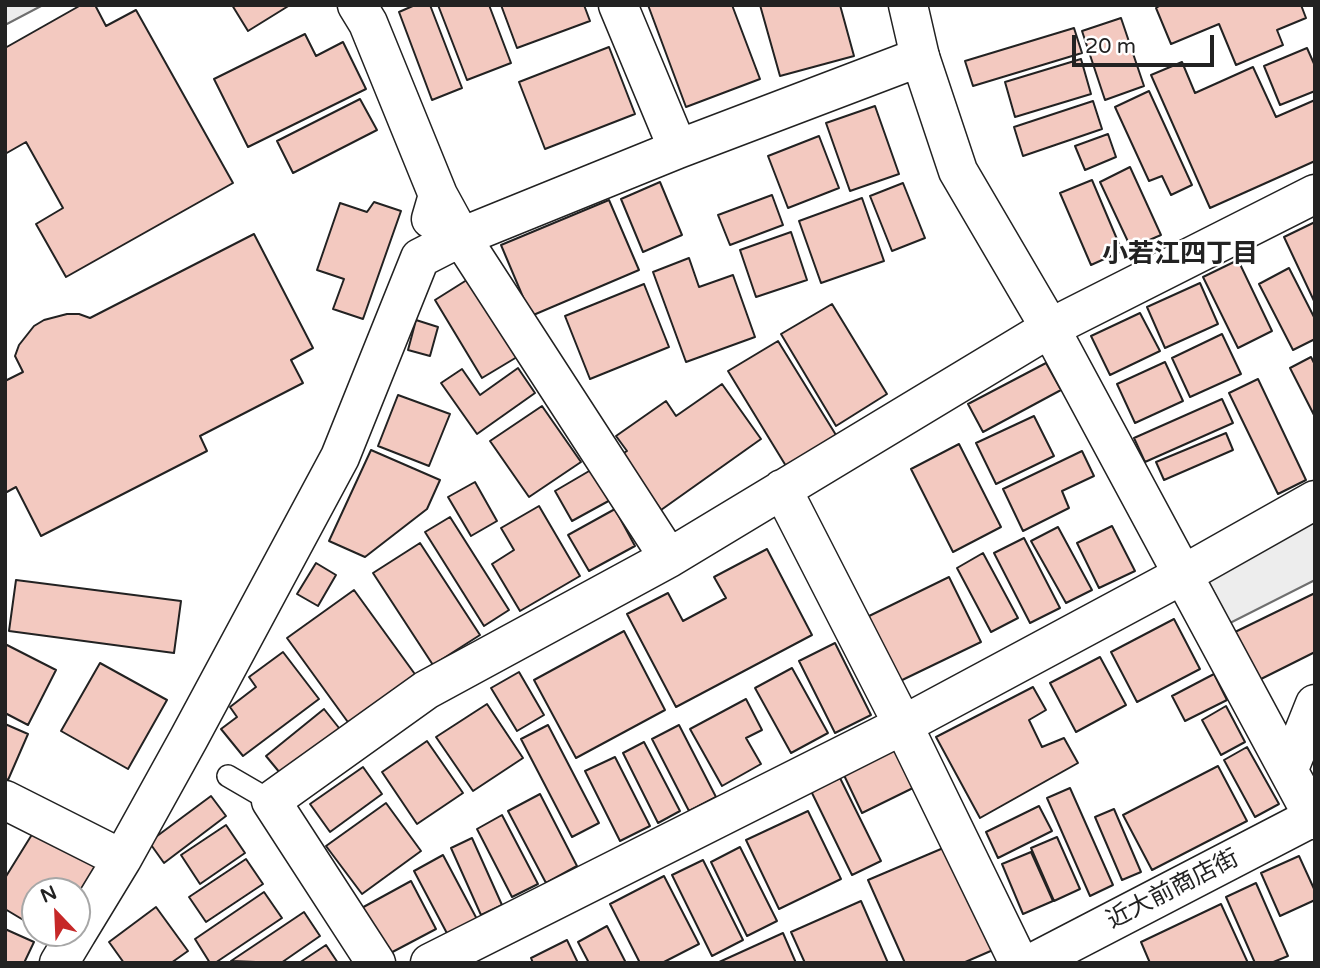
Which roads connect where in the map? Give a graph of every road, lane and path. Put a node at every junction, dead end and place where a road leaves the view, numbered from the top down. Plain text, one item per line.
1 (357, 5) edge
2 (618, 5) edge
3 (908, 5) edge
4 (920, 57) junction
5 (678, 149) junction
6 (1315, 194) edge
7 (439, 195) junction
8 (461, 237) junction
9 (420, 258) junction
10 (1050, 328) junction
11 (782, 489) junction
12 (1315, 500) edge
13 (669, 558) junction
14 (1184, 574) junction
15 (1315, 704) edge
16 (903, 725) junction
17 (1289, 769) junction
18 (228, 776) dead end
19 (5, 800) edge
20 (271, 801) junction
21 (1314, 818) edge
22 (122, 859) junction
23 (91, 910) edge
24 (69, 947) edge
25 (59, 963) edge
26 (376, 963) edge
27 (430, 963) edge
28 (1019, 963) edge
29 (1032, 963) edge

1 - 7 street
2 - 5 street
3 - 4 street
4 - 5 street
4 - 10 street
5 - 8 street
6 - 10 street
7 - 8 street
7 - 9 street
8 - 9 street
8 - 13 street
9 - 22 street
10 - 11 street
10 - 14 street
11 - 13 street
11 - 16 street
12 - 14 street
13 - 20 street
14 - 16 street
14 - 17 street
15 - 17 street
16 - 27 street
16 - 28 street
17 - 21 street
18 - 20 lane
19 - 22 street
20 - 26 street
21 - 29 street, 近大前商店街
22 - 23 street
24 - 25 street

